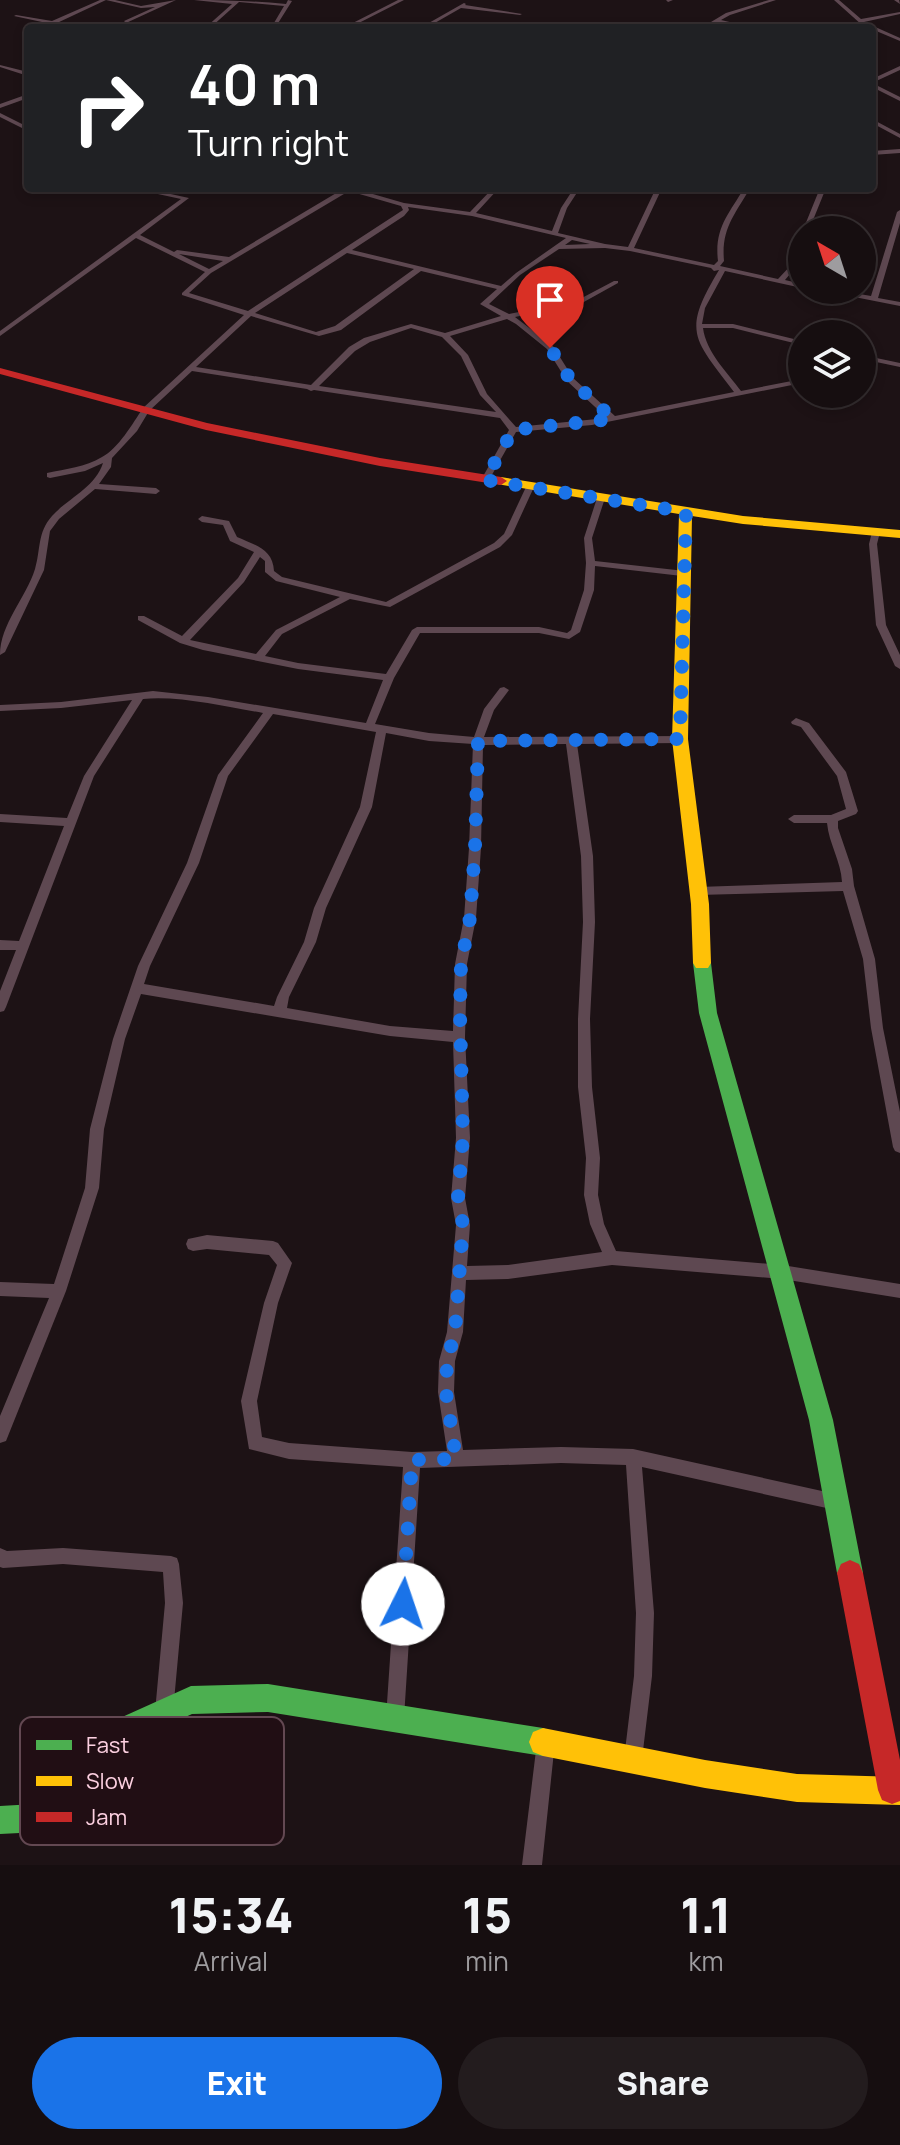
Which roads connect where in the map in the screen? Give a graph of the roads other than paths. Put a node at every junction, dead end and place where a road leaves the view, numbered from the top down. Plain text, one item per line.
1 (106, 0) edge
2 (174, 0) edge
3 (196, 0) edge
4 (402, 0) edge
5 (471, 0) edge
6 (774, 0) edge
7 (836, 0) edge
8 (237, 1) edge
9 (288, 2) edge
10 (163, 5) junction
11 (460, 6) junction
12 (141, 7) junction
13 (151, 11) junction
14 (900, 13) edge
15 (520, 14) dead end
16 (16, 16) dead end
17 (720, 21) junction
18 (860, 21) junction
19 (126, 22) dead end
20 (52, 23) junction
21 (57, 24) edge
22 (211, 24) edge
23 (275, 24) edge
24 (353, 24) edge
25 (429, 24) edge
26 (713, 24) edge
27 (734, 24) edge
28 (866, 24) edge
29 (876, 29) edge
30 (889, 35) junction
31 (880, 39) dead end
32 (900, 40) edge
33 (1, 66) edge
34 (900, 68) edge
35 (24, 73) edge
36 (876, 84) edge
37 (876, 87) edge
38 (24, 97) edge
39 (900, 99) edge
40 (0, 106) edge
41 (0, 115) edge
42 (876, 123) edge
43 (24, 127) edge
44 (900, 136) edge
45 (900, 151) edge
46 (876, 153) edge
47 (154, 192) edge
48 (340, 192) edge
49 (359, 192) edge
50 (492, 192) edge
51 (574, 192) edge
52 (657, 192) edge
53 (745, 192) edge
54 (821, 192) edge
55 (403, 205) junction
56 (418, 208) junction
57 (900, 212) edge
58 (472, 214) junction
59 (402, 215) junction
60 (812, 216) edge
61 (555, 232) junction
62 (135, 235) junction
63 (572, 237) junction
64 (605, 246) junction
65 (559, 247) junction
66 (630, 249) junction
67 (346, 251) junction
68 (170, 252) junction
69 (232, 260) junction
70 (419, 269) junction
71 (718, 270) junction
72 (209, 272) junction
73 (788, 272) edge
74 (616, 282) dead end
75 (779, 282) junction
76 (788, 284) edge
77 (501, 288) junction
78 (876, 291) edge
79 (876, 298) edge
80 (900, 304) edge
81 (249, 314) junction
82 (509, 317) junction
83 (698, 326) junction
84 (0, 334) edge
85 (445, 335) junction
86 (788, 340) edge
87 (876, 360) edge
88 (889, 363) junction
89 (876, 365) edge
90 (900, 365) edge
91 (191, 369) junction
92 (0, 371) edge
93 (788, 384) edge
94 (311, 389) junction
95 (739, 394) junction
96 (146, 410) junction
97 (503, 416) junction
98 (613, 419) junction
99 (513, 430) junction
100 (108, 458) junction
101 (50, 475) dead end
102 (485, 480) junction
103 (93, 486) junction
104 (530, 487) junction
105 (156, 491) dead end
106 (601, 498) junction
107 (686, 512) junction
108 (202, 519) dead end
109 (876, 532) junction
110 (900, 534) edge
111 (259, 552) junction
112 (591, 563) junction
113 (682, 573) junction
114 (349, 596) junction
115 (141, 618) dead end
116 (183, 641) junction
117 (0, 652) edge
118 (257, 659) junction
119 (900, 666) edge
120 (389, 678) junction
121 (504, 690) dead end
122 (141, 694) junction
123 (0, 708) edge
124 (270, 711) junction
125 (796, 722) dead end
126 (369, 727) junction
127 (382, 729) junction
128 (680, 739) junction
129 (478, 741) junction
130 (571, 741) junction
131 (0, 818) edge
132 (794, 819) dead end
133 (832, 819) junction
134 (71, 822) junction
135 (848, 886) junction
136 (698, 891) junction
137 (0, 945) edge
138 (24, 946) junction
139 (137, 988) junction
140 (0, 1007) edge
141 (279, 1013) junction
142 (459, 1037) junction
143 (900, 1147) edge
144 (193, 1244) dead end
145 (612, 1258) junction
146 (782, 1272) junction
147 (461, 1273) junction
148 (0, 1289) edge
149 (59, 1291) junction
150 (900, 1291) edge
151 (0, 1435) edge
152 (633, 1457) junction
153 (456, 1459) junction
154 (412, 1460) junction
155 (840, 1503) junction
156 (0, 1556) edge
157 (164, 1713) junction
158 (155, 1717) edge
159 (395, 1718) junction
160 (546, 1742) junction
161 (633, 1759) junction
162 (896, 1791) edge
163 (20, 1819) edge
164 (0, 1820) edge
165 (532, 1865) edge

1 - 12 street
1 - 20 street
2 - 10 street
3 - 8 street
4 - 24 street
5 - 11 street
6 - 17 street
7 - 18 street
8 - 9 street
8 - 22 street
9 - 23 street
10 - 12 street
10 - 13 street
11 - 15 street
11 - 25 street
12 - 13 street
13 - 19 street
14 - 18 street
16 - 20 street
17 - 26 street
17 - 27 street
18 - 28 street
20 - 21 street
29 - 30 street
30 - 31 street
30 - 32 street
33 - 35 street
34 - 36 street
37 - 39 street
38 - 40 street
41 - 43 street
42 - 44 street
45 - 46 street
47 - 62 street
48 - 69 street
49 - 55 street
50 - 58 street
51 - 61 street
52 - 66 street
53 - 71 street
54 - 60 street
55 - 56 street
55 - 59 street
56 - 58 street
56 - 59 street
57 - 78 street
58 - 61 street
59 - 67 street
61 - 63 street
62 - 68 street
62 - 84 street
63 - 64 street
63 - 65 street
64 - 65 street
64 - 66 street
65 - 77 street
66 - 71 street
67 - 70 street
67 - 81 street
68 - 69 street
68 - 72 street
69 - 72 street
70 - 77 street
70 - 81 street
71 - 75 street
71 - 83 street
72 - 81 street
73 - 75 street
74 - 82 street
75 - 76 street
77 - 82 street
79 - 80 street
81 - 91 street
82 - 85 street
82 - 98 street
83 - 86 street
83 - 95 street
85 - 94 street
85 - 97 street
87 - 88 street
88 - 89 street
88 - 90 street
91 - 94 street
91 - 96 street
92 - 96 street
93 - 95 street
94 - 97 street
95 - 98 street
96 - 100 street
96 - 102 street
97 - 99 street
98 - 99 street
99 - 102 street
100 - 101 street
100 - 103 street
102 - 104 street
103 - 105 street
103 - 117 street
104 - 106 street
104 - 114 street
106 - 107 street
106 - 112 street
107 - 109 street
107 - 113 street
108 - 111 street
109 - 110 street
109 - 119 street
111 - 114 street
111 - 116 street
112 - 113 street
112 - 120 street
113 - 128 street
114 - 118 street
115 - 116 street
116 - 118 street
118 - 120 street
120 - 126 street
121 - 129 street
122 - 123 street
122 - 124 street
122 - 134 street
124 - 126 street
124 - 139 street
125 - 133 street
126 - 127 street
127 - 129 street
127 - 141 street
128 - 130 street
128 - 136 street
129 - 130 street
129 - 142 street
130 - 145 street
131 - 134 street
132 - 133 street
133 - 135 street
134 - 138 street
135 - 136 street
135 - 143 street
136 - 146 street
137 - 138 street
138 - 140 street
139 - 141 street
139 - 149 street
141 - 142 street
142 - 147 street
144 - 154 street
145 - 146 street
145 - 147 street
146 - 150 street
146 - 155 street
147 - 153 street
148 - 149 street
149 - 151 street
152 - 153 street
152 - 155 street
152 - 161 street
153 - 154 street
154 - 159 street
155 - 162 street
156 - 157 street
157 - 158 street
157 - 159 street
159 - 160 street
160 - 161 street
160 - 165 street
161 - 162 street
163 - 164 street

